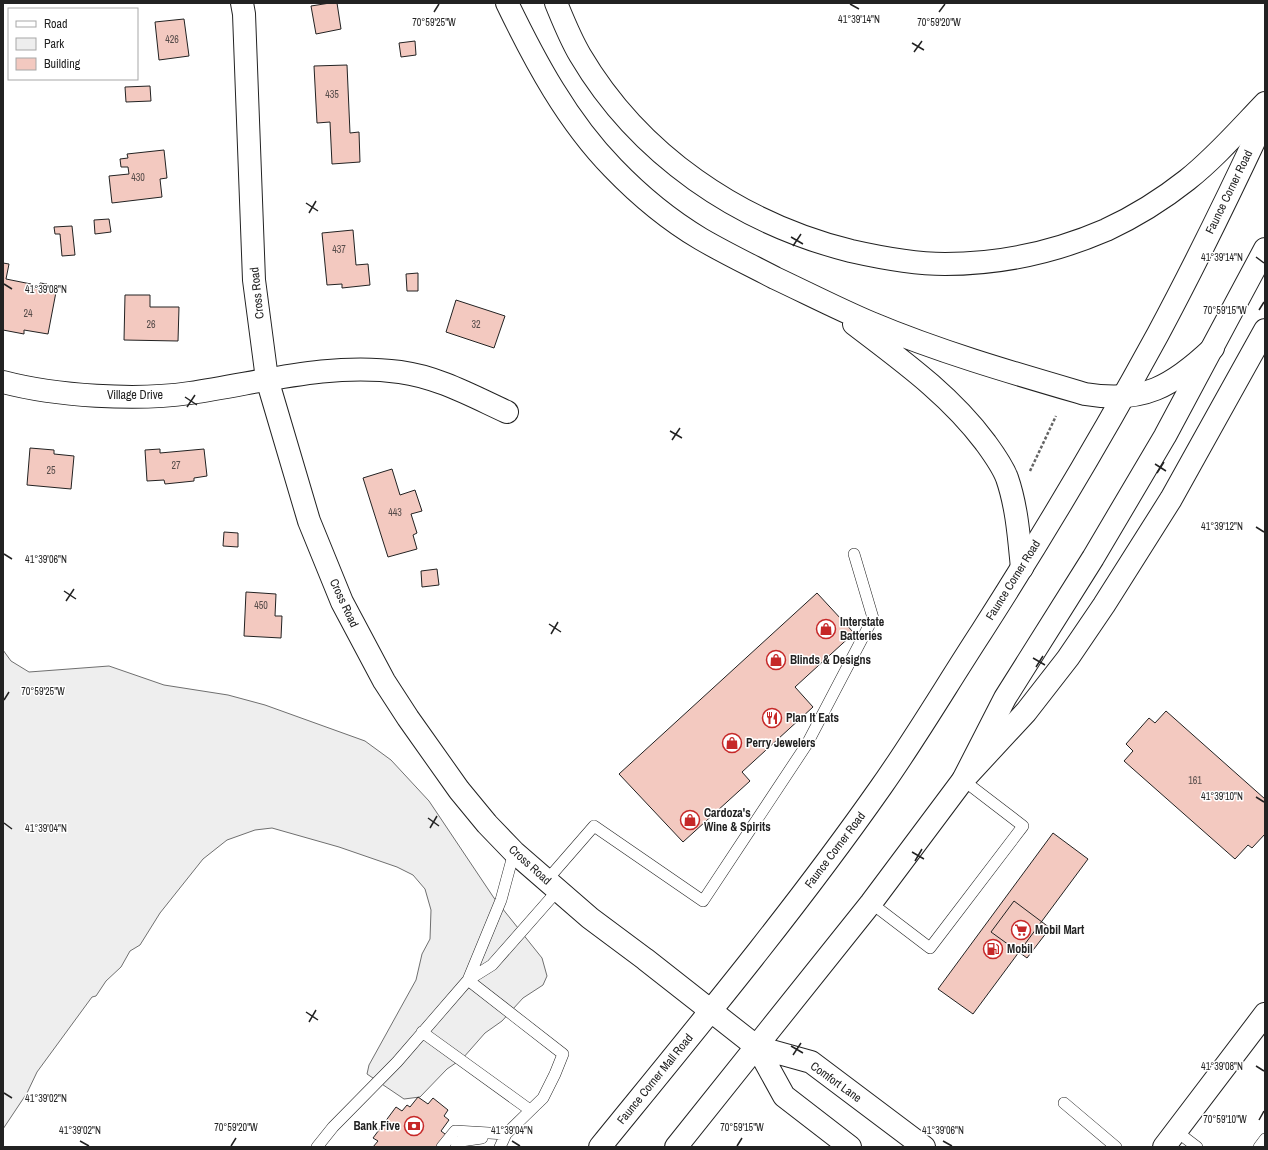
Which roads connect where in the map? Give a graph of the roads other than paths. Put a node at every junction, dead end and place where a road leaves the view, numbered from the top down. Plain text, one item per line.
1 (242, 3) edge
2 (507, 3) edge
3 (556, 3) edge
4 (1265, 103) edge
5 (1265, 118) edge
6 (1265, 249) edge
7 (829, 305) junction
8 (1265, 330) edge
9 (1213, 348) junction
10 (267, 379) junction
11 (3, 382) edge
12 (1123, 398) junction
13 (507, 412) dead end
14 (854, 554) dead end
15 (1022, 568) junction
16 (963, 780) junction
17 (514, 852) junction
18 (552, 885) junction
19 (871, 903) junction
20 (468, 980) junction
21 (711, 1011) junction
22 (1265, 1014) edge
23 (422, 1032) junction
24 (756, 1047) junction
25 (1064, 1103) dead end
26 (530, 1110) junction
27 (506, 1134) junction
28 (1170, 1139) edge
29 (1265, 1140) edge
30 (918, 1145) edge
31 (317, 1147) edge
32 (442, 1147) edge
33 (456, 1147) edge
34 (470, 1147) edge
35 (491, 1147) edge
36 (500, 1147) edge
37 (600, 1147) edge
38 (676, 1147) edge
39 (850, 1147) edge
40 (1116, 1147) edge
41 (1197, 1147) edge
42 (1259, 1147) edge

1 - 10 main road, Cross Road
2 - 7 main road
3 - 4 main road
5 - 12 main road, Faunce Corner Road
6 - 9 main road
7 - 12 main road
7 - 15 main road
8 - 16 main road
9 - 12 main road
9 - 16 main road
10 - 11 main road, Village Drive
10 - 13 main road, Village Drive
10 - 17 main road, Cross Road
12 - 15 main road, Faunce Corner Road
14 - 18 lane
15 - 21 main road, Faunce Corner Road
16 - 19 main road
16 - 19 lane
17 - 18 main road, Cross Road
17 - 20 lane
18 - 20 lane
18 - 21 main road, Cross Road
19 - 24 main road
20 - 23 lane
20 - 26 lane
21 - 24 main road, Cross Road
21 - 37 main road, Faunce Corner Mall Road
22 - 28 main road
23 - 26 lane
23 - 31 lane
24 - 30 main road, Comfort Lane
24 - 38 main road
24 - 39 main road
25 - 40 lane
26 - 27 lane
27 - 32 lane
27 - 33 lane
27 - 34 lane
27 - 35 lane
27 - 36 lane
28 - 41 lane
29 - 42 lane

